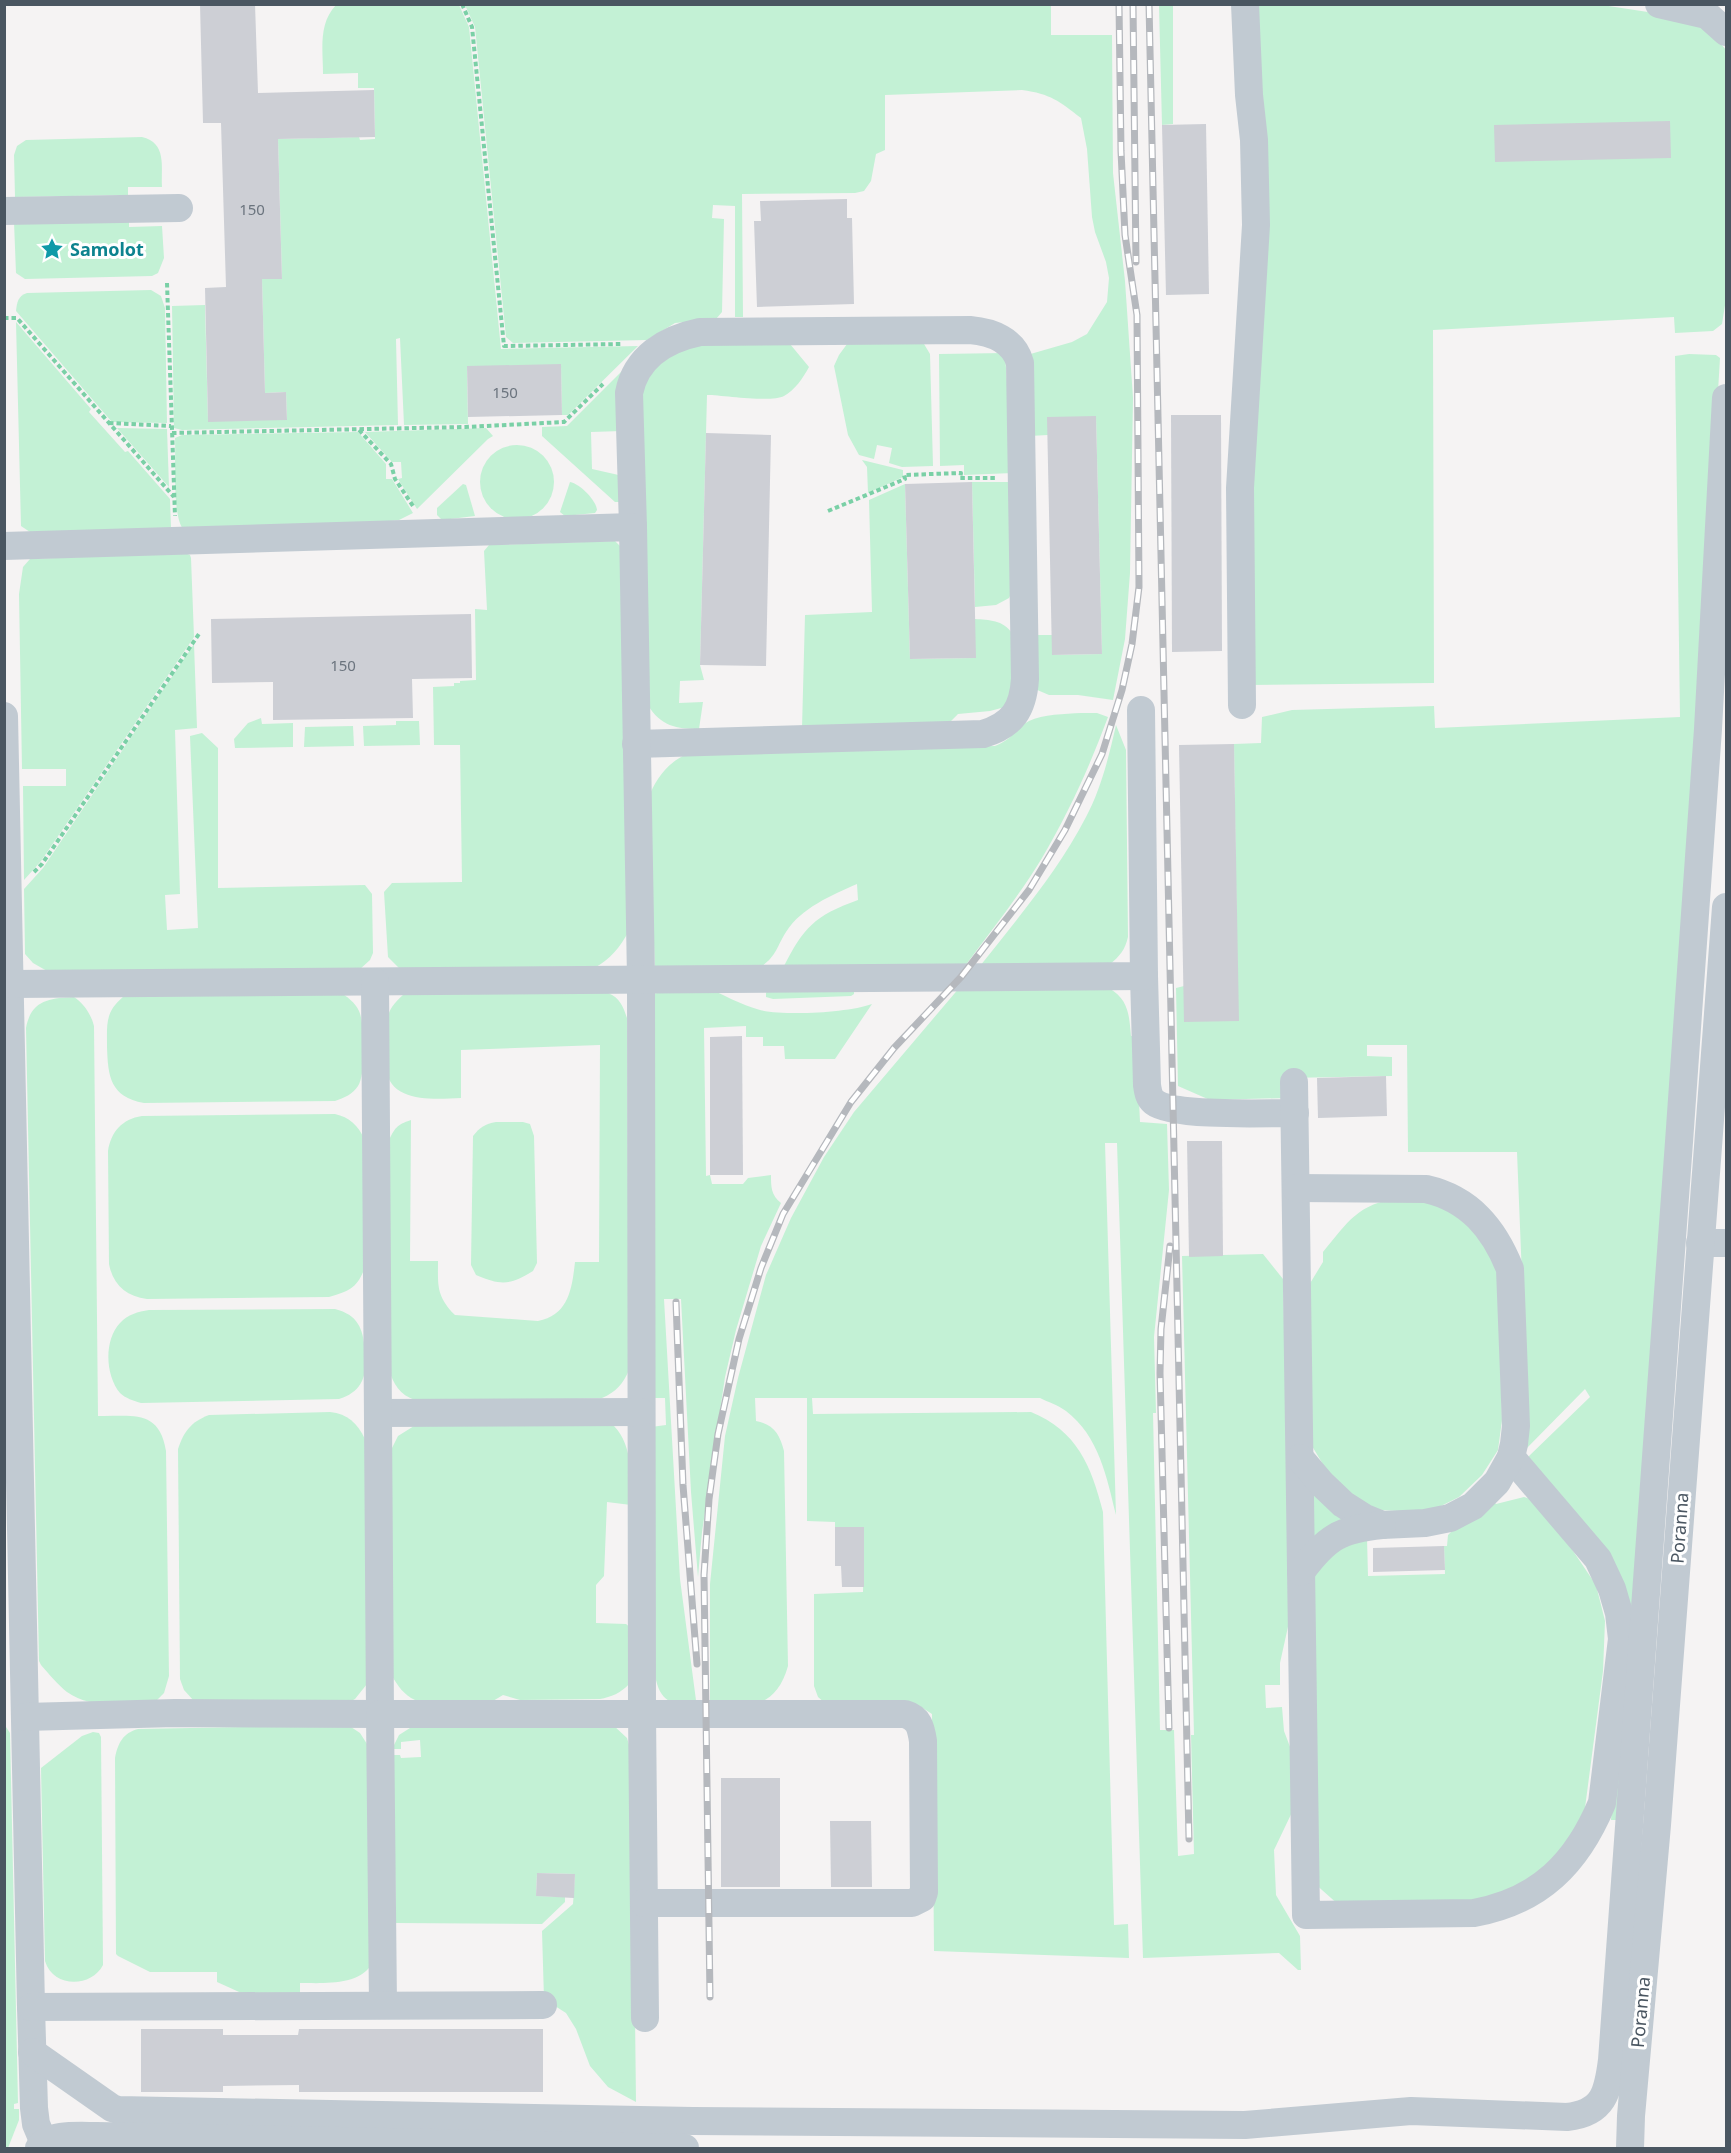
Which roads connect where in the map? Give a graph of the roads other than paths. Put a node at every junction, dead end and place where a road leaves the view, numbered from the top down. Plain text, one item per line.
1 (1245, 4) edge
2 (1659, 4) edge
3 (1726, 32) edge
4 (179, 208) dead end
5 (4, 211) edge
6 (1726, 398) edge
7 (633, 527) junction
8 (4, 546) edge
9 (1242, 705) dead end
10 (1141, 710) dead end
11 (4, 716) edge
12 (636, 744) junction
13 (1726, 907) edge
14 (8, 975) edge
15 (1144, 976) junction
16 (640, 978) junction
17 (375, 982) junction
18 (1294, 1082) dead end
19 (1295, 1113) junction
20 (1718, 1115) edge
21 (1296, 1188) junction
22 (1713, 1243) edge
23 (641, 1412) junction
24 (378, 1413) junction
25 (1511, 1457) junction
26 (1300, 1458) junction
27 (1382, 1525) junction
28 (1302, 1572) junction
29 (14, 1673) edge
30 (642, 1713) junction
31 (380, 1714) junction
32 (25, 1717) junction
33 (644, 1904) junction
34 (383, 2005) junction
35 (543, 2005) dead end
36 (31, 2007) junction
37 (645, 2018) dead end
38 (32, 2052) junction
39 (41, 2146) edge
40 (685, 2148) edge
41 (1630, 2148) edge

1 - 9 street
2 - 3 street
4 - 5 street
6 - 38 street
7 - 8 street
7 - 12 street
7 - 12 street
10 - 15 street
11 - 14 street
12 - 16 street
13 - 20 street, Poranna
14 - 17 street
14 - 29 street
15 - 16 street
15 - 19 street
16 - 17 street
16 - 23 street
17 - 24 street
18 - 19 street
19 - 21 street
20 - 22 street, Poranna
21 - 25 street
21 - 26 street
22 - 41 street, Poranna
23 - 24 street
23 - 30 street
24 - 31 street
25 - 27 street
25 - 28 street
26 - 27 street
26 - 28 street
27 - 28 street
29 - 32 street
30 - 31 street
30 - 33 street
30 - 33 street
31 - 32 street
31 - 34 street
32 - 36 street
33 - 37 street
34 - 35 street
34 - 36 street
36 - 38 street
38 - 39 street
39 - 40 street

